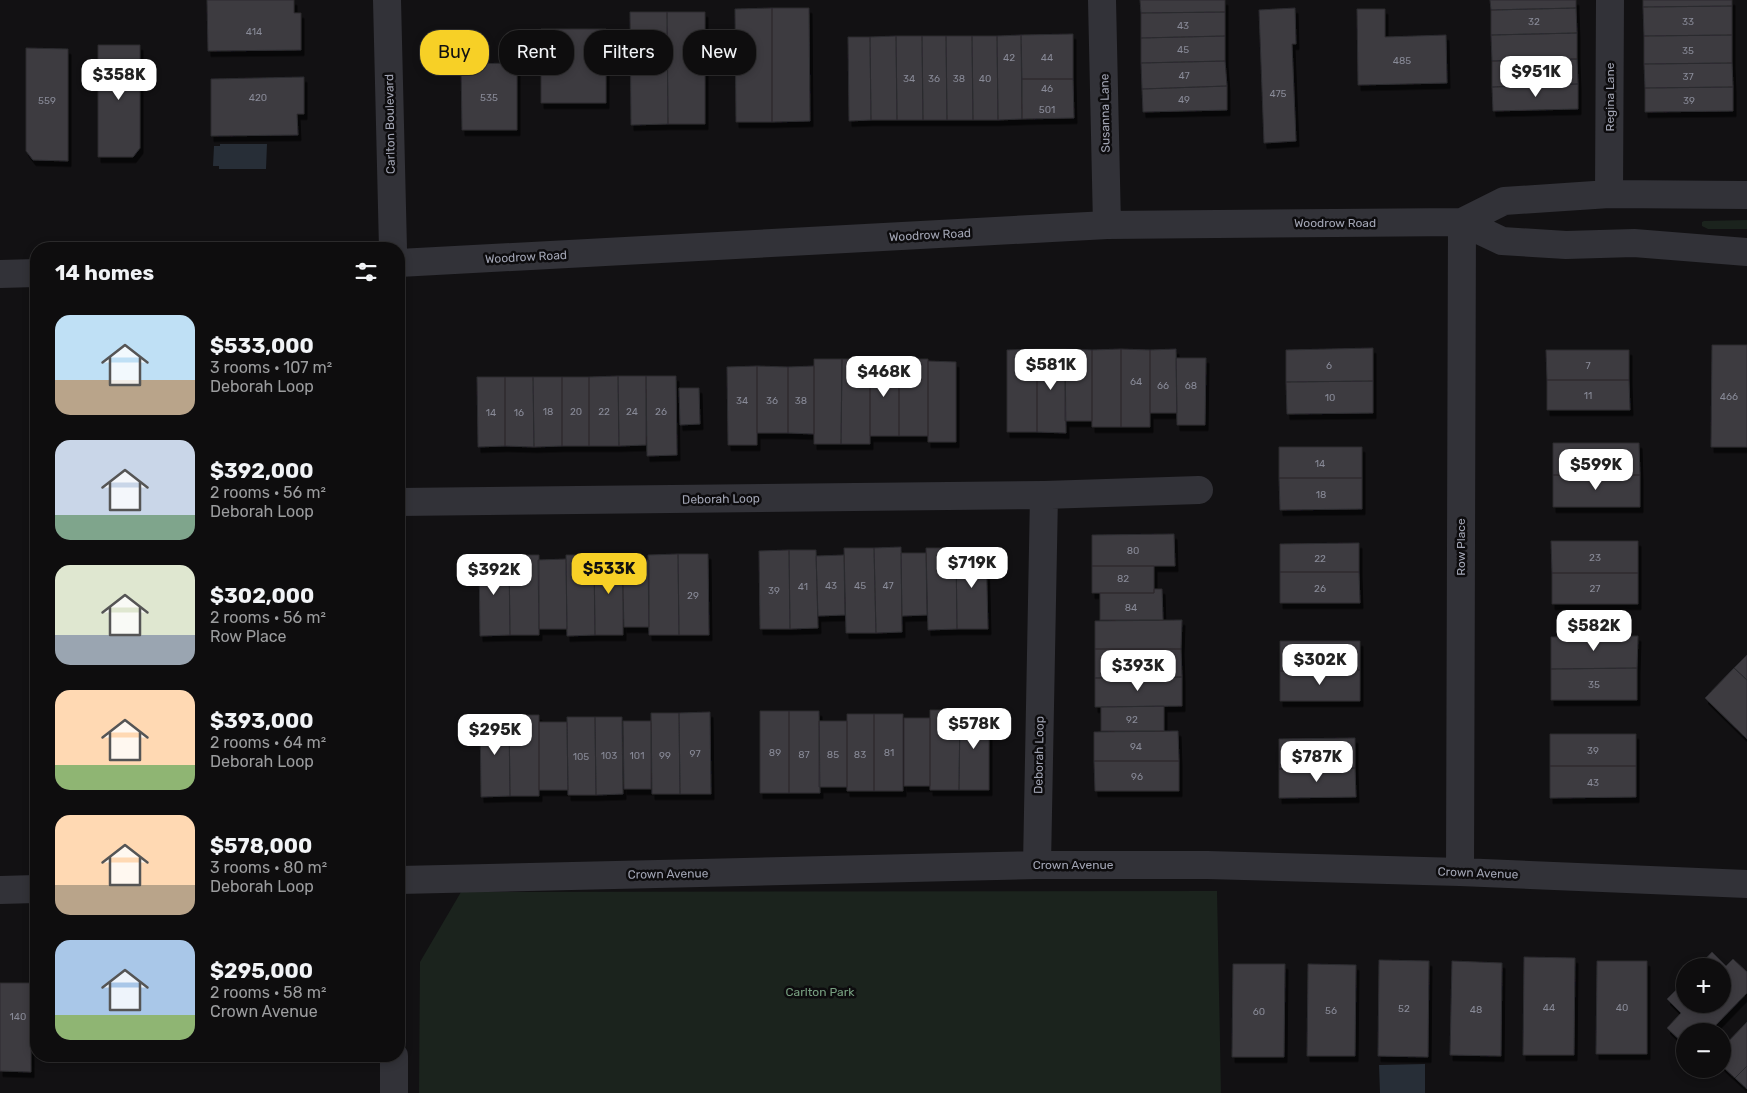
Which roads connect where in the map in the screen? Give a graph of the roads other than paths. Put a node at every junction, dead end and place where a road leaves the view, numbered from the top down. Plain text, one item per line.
1 (387, 0) edge
2 (1102, 0) edge
3 (1610, 0) edge
4 (1609, 194) junction
5 (1747, 195) edge
6 (1462, 222) junction
7 (1107, 225) junction
8 (393, 242) edge
9 (1747, 252) edge
10 (405, 263) edge
11 (0, 274) edge
12 (30, 274) edge
13 (1199, 490) dead end
14 (1044, 496) junction
15 (405, 502) edge
16 (1037, 865) junction
17 (1460, 872) junction
18 (405, 880) edge
19 (1747, 884) edge
20 (30, 889) edge
21 (0, 890) edge
22 (394, 1062) edge
23 (394, 1093) edge

1 - 8 street, Carlton Boulevard
2 - 7 street, Susanna Lane
3 - 4 street, Regina Lane
4 - 5 street, Woodrow Road
4 - 6 street, Woodrow Road
6 - 7 street, Woodrow Road
6 - 9 street, Woodrow Road
6 - 17 street, Row Place
7 - 10 street, Woodrow Road
11 - 12 street
13 - 14 street, Deborah Loop
14 - 15 street, Deborah Loop
14 - 16 street, Deborah Loop
16 - 17 street, Crown Avenue
16 - 18 street, Crown Avenue
17 - 19 street, Crown Avenue
20 - 21 street
22 - 23 street

